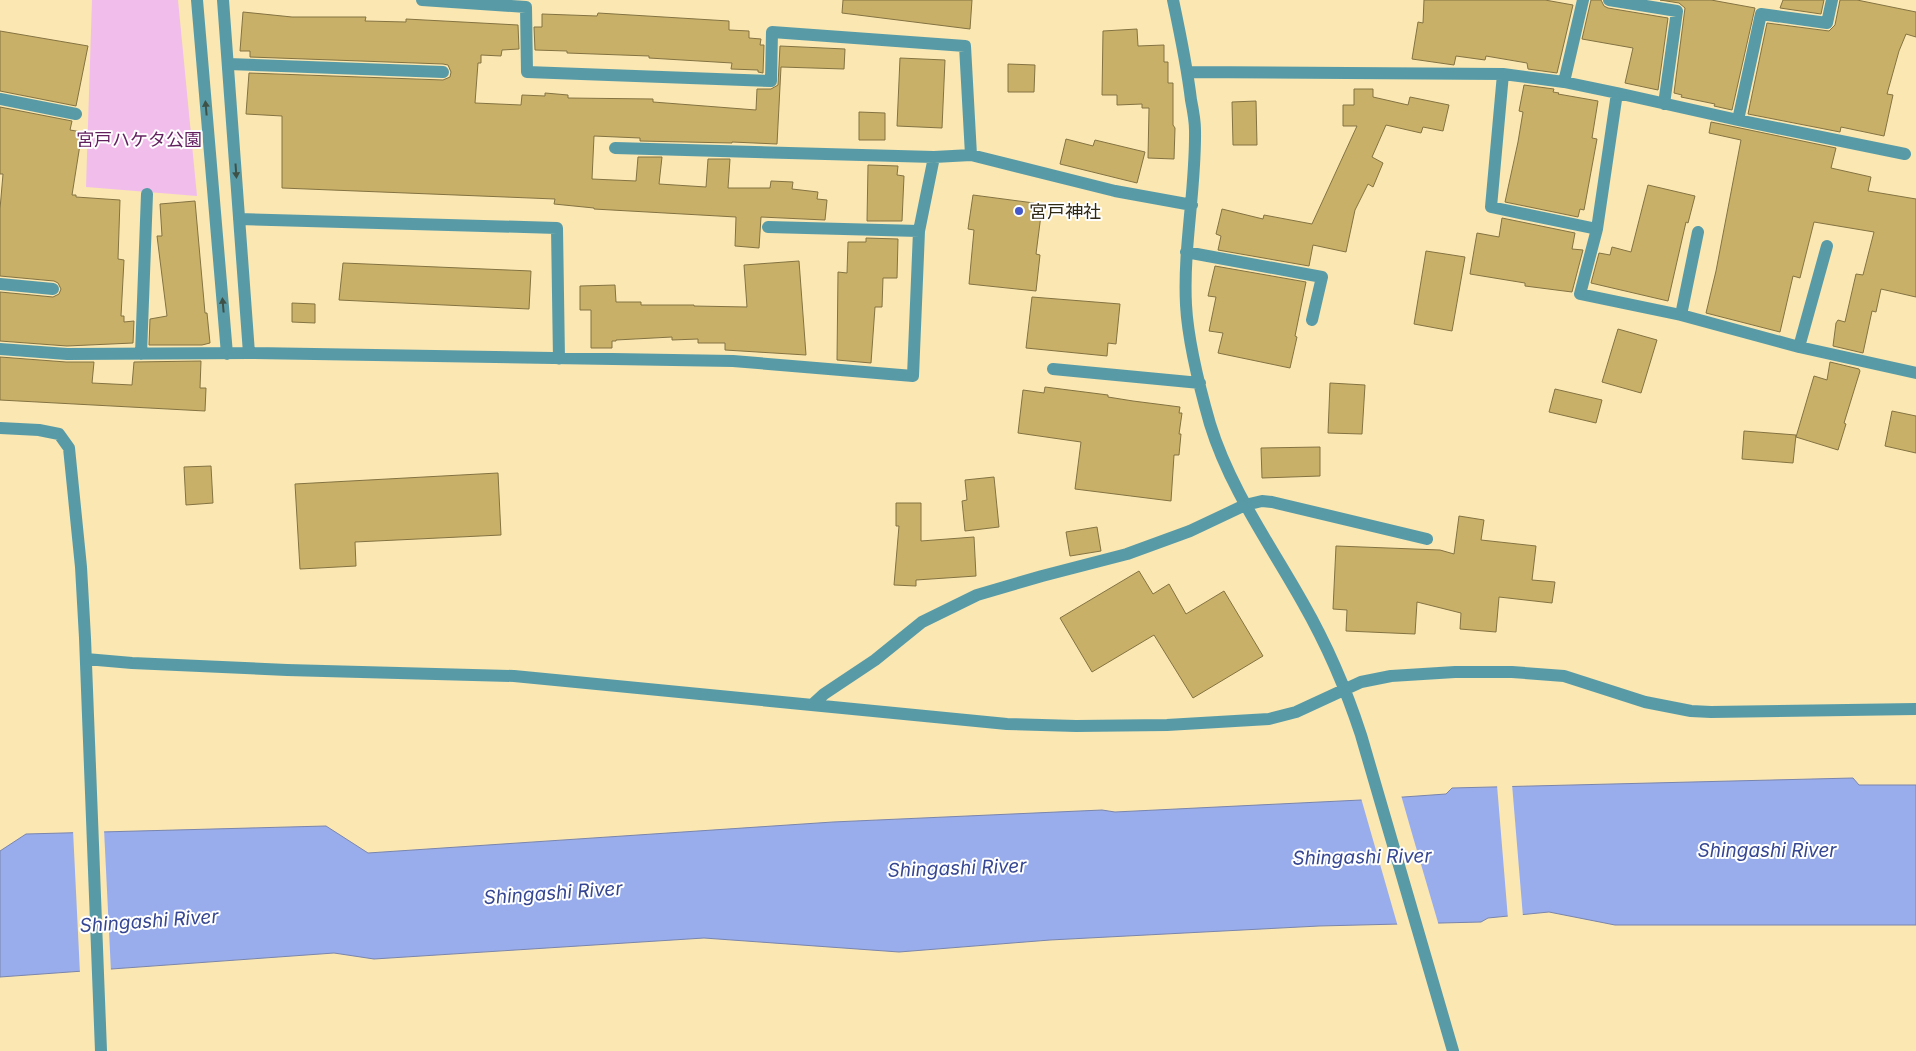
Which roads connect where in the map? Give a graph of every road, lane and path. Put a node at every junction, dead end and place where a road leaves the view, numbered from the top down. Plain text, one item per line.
1 (197, 0) edge
2 (223, 0) edge
3 (422, 0) edge
4 (1173, 0) edge
5 (1583, 0) edge
6 (1609, 0) edge
7 (1832, 0) edge
8 (228, 64) junction
9 (443, 72) dead end
10 (1188, 72) junction
11 (1504, 74) junction
12 (1564, 82) junction
13 (1617, 93) junction
14 (0, 99) edge
15 (1664, 104) junction
16 (76, 114) dead end
17 (1738, 120) junction
18 (615, 148) dead end
19 (1905, 154) dead end
20 (971, 155) junction
21 (934, 157) junction
22 (147, 194) dead end
23 (1192, 205) junction
24 (239, 220) junction
25 (768, 227) dead end
26 (1597, 229) junction
27 (919, 231) junction
28 (1698, 232) dead end
29 (1827, 246) dead end
30 (1186, 252) junction
31 (0, 284) edge
32 (53, 289) dead end
33 (1681, 315) junction
34 (1312, 320) dead end
35 (1799, 347) junction
36 (0, 348) edge
37 (249, 353) junction
38 (141, 354) junction
39 (227, 354) junction
40 (559, 359) junction
41 (1053, 369) dead end
42 (1916, 373) edge
43 (1200, 384) junction
44 (0, 428) edge
45 (1245, 505) junction
46 (1427, 539) dead end
47 (86, 665) junction
48 (1346, 690) junction
49 (812, 705) junction
50 (1916, 709) edge
51 (101, 1051) edge
52 (1453, 1051) edge

39 -> 1 street
2 - 8 street
3 - 20 street
4 - 10 street
5 - 12 street
6 - 15 street
7 - 17 street
8 - 9 street
8 -> 24 street
10 - 11 street
10 - 23 street
11 - 12 street
11 - 26 street
12 - 13 street
13 - 15 street
13 - 26 street
14 - 16 street
15 - 17 street
17 - 19 street
18 - 21 street
20 - 21 street
20 - 23 street
21 - 27 street
22 - 38 street
23 - 30 street
24 - 37 street
24 - 40 street
25 - 27 street
26 - 33 street
27 - 40 street
28 - 33 street
29 - 35 street
30 - 34 street
30 - 43 street
31 - 32 street
33 - 35 street
35 - 42 street
36 - 38 street
37 - 39 street
37 - 40 street
38 - 39 street
41 - 43 street
43 - 45 street
44 - 47 street
45 - 46 street
45 - 48 street
45 - 49 street
47 - 49 street
47 - 51 street
48 - 49 street
48 - 50 street
48 - 52 street

